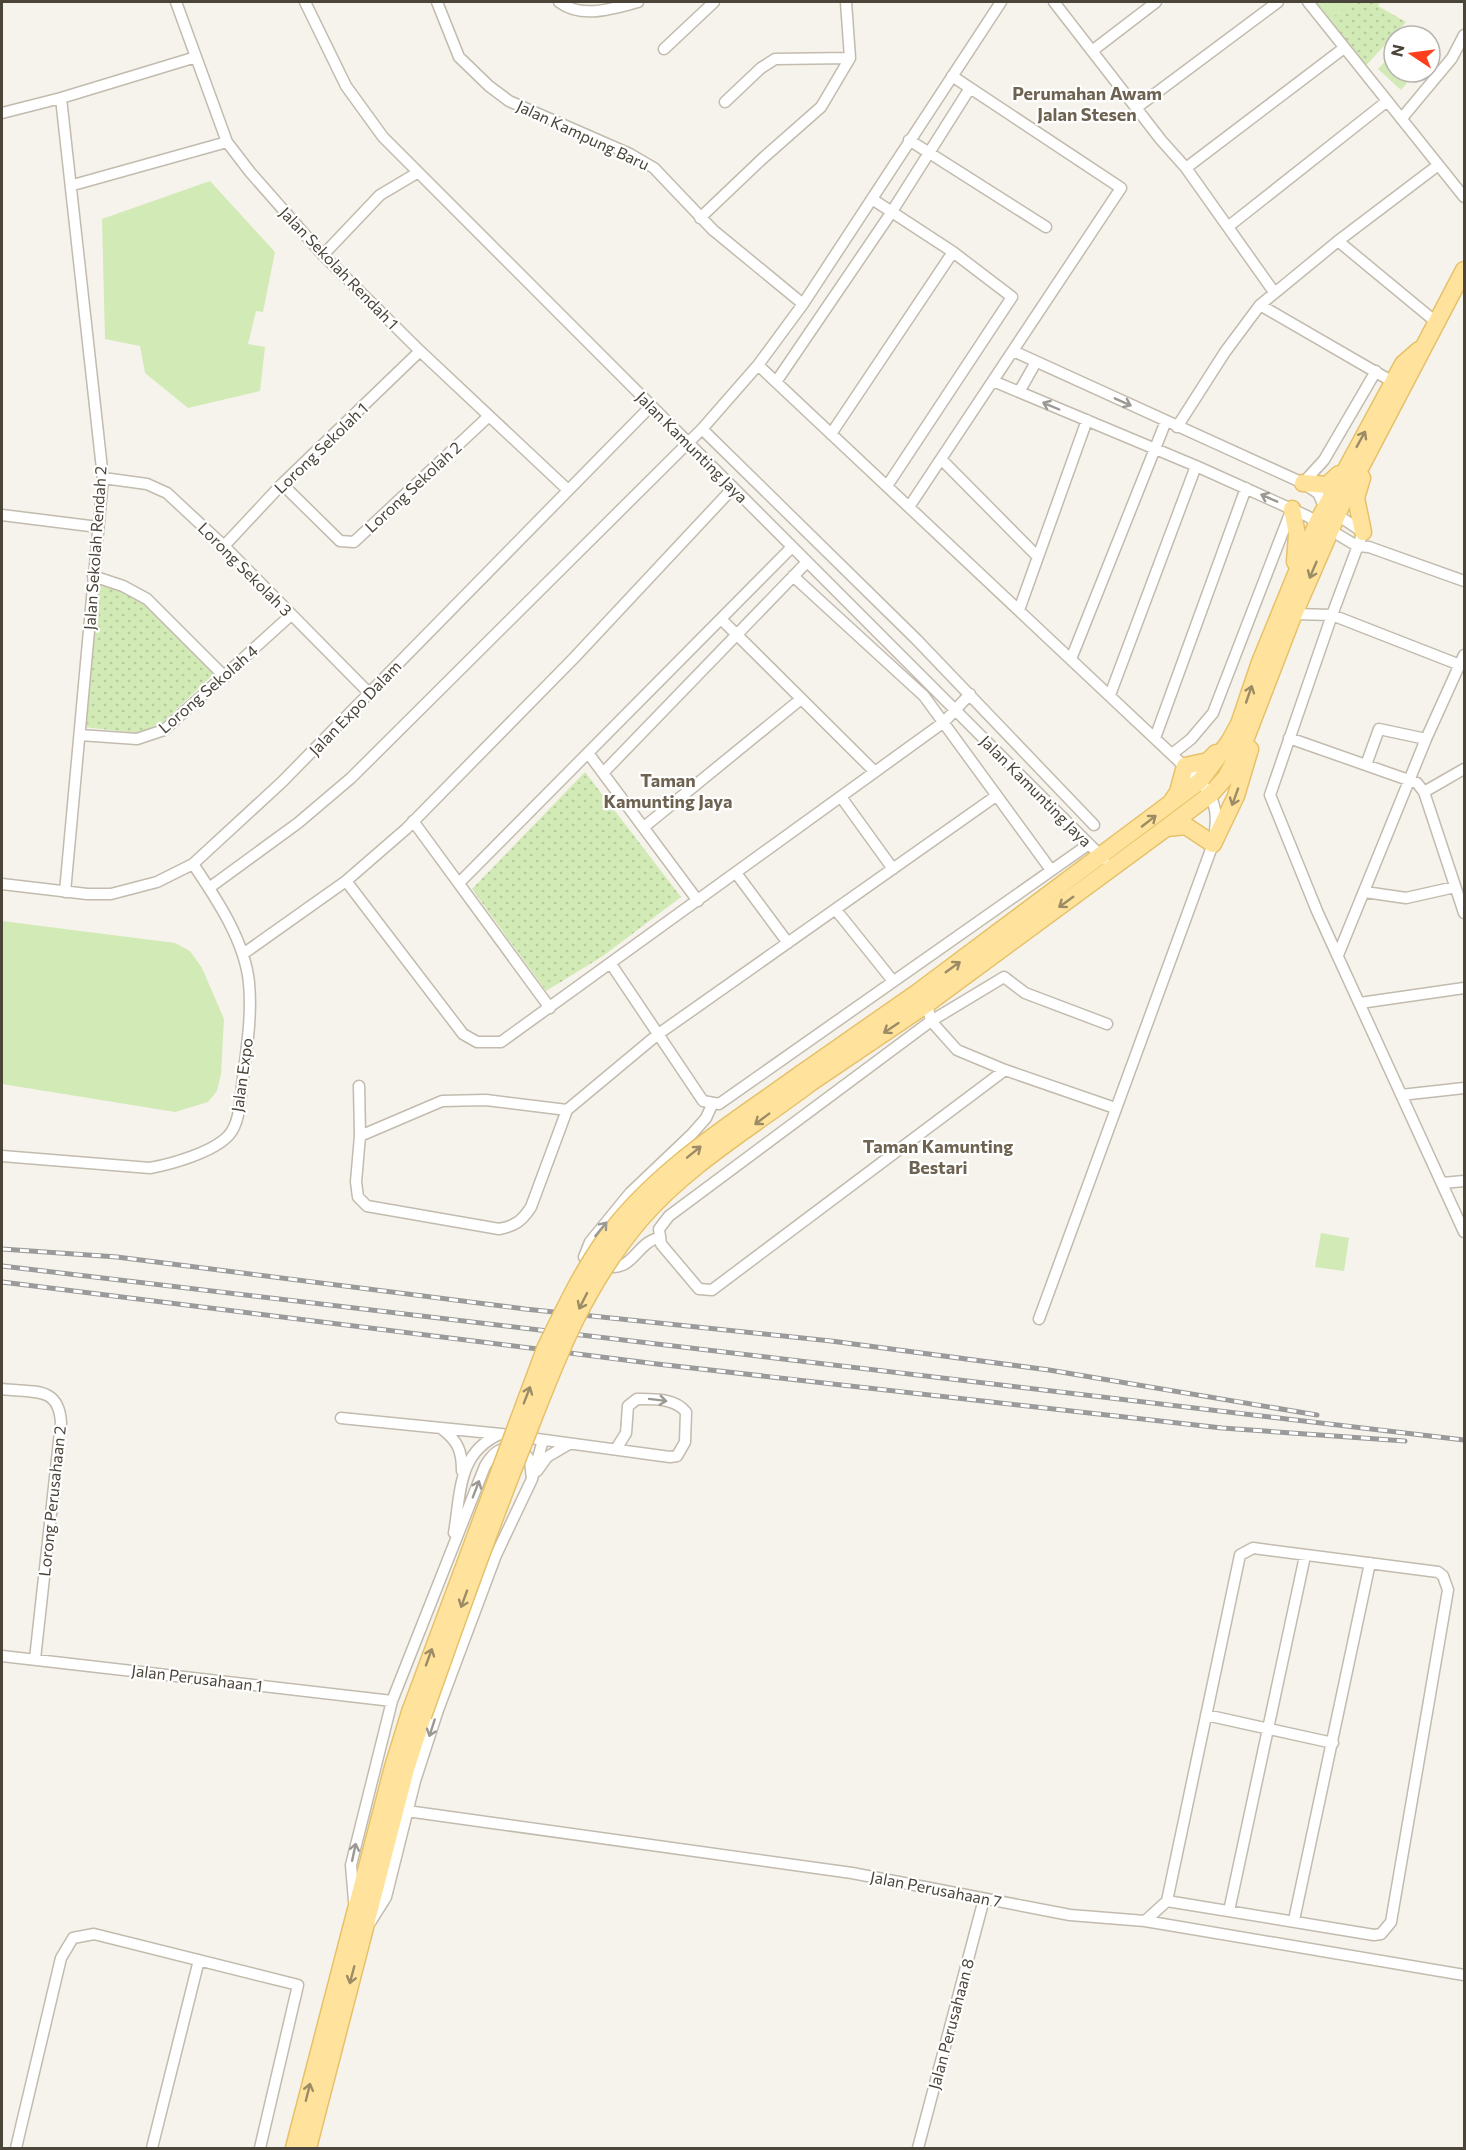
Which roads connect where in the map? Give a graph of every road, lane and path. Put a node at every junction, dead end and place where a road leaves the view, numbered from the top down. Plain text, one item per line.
1 (176, 2) edge
2 (305, 2) edge
3 (437, 2) edge
4 (559, 2) edge
5 (638, 2) edge
6 (714, 2) edge
7 (846, 2) edge
8 (1001, 2) edge
9 (1054, 2) edge
10 (1156, 2) edge
11 (1278, 2) edge
12 (1308, 2) edge
13 (1464, 35) edge
14 (1344, 48) junction
15 (664, 49) dead end
16 (1092, 51) junction
17 (196, 57) junction
18 (849, 58) junction
19 (952, 76) junction
20 (970, 88) junction
21 (61, 98) junction
22 (725, 102) dead end
23 (1386, 102) junction
24 (1136, 108) junction
25 (2, 113) edge
26 (1402, 118) junction
27 (909, 140) junction
28 (227, 142) junction
29 (928, 153) junction
30 (1437, 166) junction
31 (1186, 168) junction
32 (417, 172) junction
33 (73, 185) junction
34 (1464, 197) edge
35 (872, 199) junction
36 (891, 213) junction
37 (700, 218) junction
38 (1228, 226) junction
39 (1046, 227) dead end
40 (1338, 241) junction
41 (953, 252) junction
42 (323, 255) junction
43 (1462, 280) edge
44 (1274, 292) junction
45 (803, 304) junction
46 (1260, 305) junction
47 (1436, 322) junction
48 (1422, 347) junction
49 (420, 351) junction
50 (1013, 351) junction
51 (1036, 362) junction
52 (758, 365) junction
53 (1376, 371) junction
54 (993, 381) junction
55 (777, 382) junction
56 (1393, 382) junction
57 (1019, 392) junction
58 (651, 406) junction
59 (489, 416) junction
60 (1087, 420) junction
61 (1166, 421) junction
62 (1386, 422) junction
63 (1178, 427) junction
64 (702, 429) junction
65 (831, 434) junction
66 (687, 442) junction
67 (1153, 448) junction
68 (941, 459) junction
69 (1347, 465) junction
70 (1197, 466) junction
71 (103, 478) junction
72 (1303, 483) junction
73 (282, 484) junction
74 (887, 486) junction
75 (733, 488) junction
76 (1246, 488) junction
77 (568, 490) junction
78 (909, 507) junction
79 (1292, 509) junction
80 (1331, 510) junction
81 (2, 515) edge
82 (98, 527) junction
83 (1323, 527) junction
84 (1363, 542) junction
85 (224, 546) junction
86 (792, 547) junction
87 (1038, 556) junction
88 (807, 562) junction
89 (93, 576) junction
90 (793, 576) junction
91 (1464, 581) edge
92 (1019, 610) junction
93 (1294, 614) junction
94 (291, 615) junction
95 (1332, 615) junction
96 (721, 619) junction
97 (1274, 629) junction
98 (737, 635) junction
99 (1071, 659) junction
100 (1462, 660) edge
101 (225, 677) junction
102 (369, 693) junction
103 (970, 694) junction
104 (1110, 696) junction
105 (801, 699) junction
106 (955, 710) junction
107 (1253, 720) junction
108 (944, 722) junction
109 (80, 735) junction
110 (1155, 738) junction
111 (1289, 738) junction
112 (1426, 739) junction
113 (1229, 742) junction
114 (588, 753) junction
115 (1172, 754) junction
116 (1366, 765) junction
117 (1185, 766) junction
118 (1464, 769) edge
119 (875, 772) junction
120 (603, 773) junction
121 (1409, 780) junction
122 (1206, 787) junction
123 (1424, 792) junction
124 (841, 796) junction
125 (996, 796) junction
126 (1170, 805) junction
127 (413, 821) junction
128 (1094, 825) dead end
129 (644, 827) junction
130 (1166, 828) junction
131 (1089, 844) junction
132 (1213, 844) junction
133 (1108, 862) junction
134 (193, 864) junction
135 (893, 869) junction
136 (1051, 870) junction
137 (736, 873) junction
138 (346, 881) junction
139 (2, 884) edge
140 (459, 884) junction
141 (209, 888) junction
142 (1459, 890) edge
143 (65, 892) junction
144 (1365, 892) junction
145 (698, 901) junction
146 (836, 910) junction
147 (1464, 913) edge
148 (788, 943) junction
149 (243, 954) junction
150 (1338, 955) junction
151 (611, 964) junction
152 (893, 981) junction
153 (1464, 988) edge
154 (1360, 1003) junction
155 (927, 1004) junction
156 (550, 1008) junction
157 (931, 1021) junction
158 (1107, 1024) dead end
159 (657, 1035) junction
160 (1005, 1070) junction
161 (805, 1078) junction
162 (359, 1086) dead end
163 (1464, 1088) edge
164 (1401, 1095) junction
165 (712, 1105) junction
166 (1115, 1108) junction
167 (567, 1110) junction
168 (360, 1136) junction
169 (2, 1156) edge
170 (1464, 1181) edge
171 (1443, 1183) junction
172 (1464, 1232) edge
173 (658, 1238) junction
174 (1039, 1319) dead end
175 (2, 1389) edge
176 (341, 1418) dead end
177 (442, 1429) junction
178 (501, 1434) junction
179 (543, 1440) junction
180 (569, 1444) junction
181 (616, 1449) junction
182 (463, 1477) junction
183 (532, 1479) junction
184 (1305, 1556) junction
185 (451, 1557) junction
186 (1370, 1563) junction
187 (2, 1656) edge
188 (35, 1659) junction
189 (392, 1701) junction
190 (416, 1714) junction
191 (1206, 1714) junction
192 (1268, 1729) junction
193 (1333, 1743) junction
194 (407, 1811) junction
195 (984, 1899) junction
196 (1167, 1901) junction
197 (355, 1910) junction
198 (1229, 1911) junction
199 (1294, 1920) junction
200 (1145, 1921) junction
201 (363, 1935) junction
202 (199, 1960) junction
203 (1464, 1975) edge
204 (16, 2148) edge
205 (152, 2148) edge
206 (260, 2148) edge
207 (294, 2148) edge
208 (308, 2148) edge
209 (918, 2148) edge

1 - 17 street, Jalan Sekolah Rendah 1
2 - 32 street, Jalan Kamunting Jaya
3 - 37 street, Jalan Kampung Baru
4 - 5 street
6 - 15 street
7 - 18 street
8 - 19 street
9 - 16 street
10 - 16 street
11 - 24 street
12 - 14 street
13 - 26 street
14 - 23 street
14 - 31 street
16 - 24 street
17 - 21 street
17 - 28 street, Jalan Sekolah Rendah 1
18 - 22 street
18 - 37 street
19 - 20 street
19 - 27 street
20 - 29 street
20 - 50 street
21 - 25 street
21 - 33 street, Jalan Sekolah Rendah 2
23 - 26 street
23 - 38 street
24 - 31 street
26 - 30 street
27 - 29 street
27 - 35 street
28 - 33 street
28 - 42 street, Jalan Sekolah Rendah 1
29 - 36 street
29 - 39 street
30 - 34 street
30 - 40 street
31 - 38 street
32 - 42 street
32 - 58 street, Jalan Kamunting Jaya
33 - 71 street, Jalan Sekolah Rendah 2
35 - 36 street
35 - 45 street
36 - 41 street
36 - 55 street
37 - 45 street, Jalan Kampung Baru
38 - 44 street
40 - 44 street
40 - 47 street
41 - 65 street
41 - 74 street
42 - 49 street, Jalan Sekolah Rendah 1
43 - 47 main road
44 - 46 street
45 - 52 street
46 - 53 street
46 - 63 street
47 - 48 main road
48 - 56 main road
48 - 62 main road
49 - 59 street, Jalan Sekolah Rendah 1
49 - 73 street, Lorong Sekolah 1
50 - 51 street
50 - 54 street
51 - 57 street
51 -> 61 street
52 - 55 street
52 - 64 street
53 - 56 street
53 - 72 street
54 - 57 street
54 - 68 street
55 - 65 street
69 -> 56 main road
60 -> 57 street
58 - 66 street, Jalan Kamunting Jaya
58 - 77 street, Jalan Expo Dalam
59 - 73 street, Lorong Sekolah 2
59 - 77 street, Jalan Sekolah Rendah 1
60 - 67 street
60 - 87 street
61 - 63 street
61 - 67 street
62 - 80 main road
62 - 84 main road
63 - 72 street
64 - 66 street
64 - 103 street
65 - 74 street
66 - 75 street, Jalan Kamunting Jaya
66 - 141 street
67 - 70 street
67 - 99 street
68 - 78 street
68 - 87 street
69 - 72 main road
69 - 80 main road
70 - 76 street
70 - 104 street
71 - 82 street, Jalan Sekolah Rendah 2
71 - 85 street, Lorong Sekolah 3
72 - 80 street
73 - 85 street, Lorong Sekolah 1
74 - 78 street
75 - 86 street, Jalan Kamunting Jaya
75 - 127 street
79 -> 76 street
76 - 110 street
77 - 102 street, Jalan Expo Dalam
78 - 92 street
79 - 83 street
79 - 97 main road
79 - 115 street
80 - 83 main road
80 - 84 street
81 - 82 street
82 - 89 street, Jalan Sekolah Rendah 2
83 - 84 street
83 -> 93 main road
83 - 97 main road
84 - 91 street
84 - 95 street
85 - 94 street, Lorong Sekolah 3
86 - 88 street, Jalan Kamunting Jaya
86 - 96 street
87 - 92 street
88 - 90 street
88 - 106 street, Jalan Kamunting Jaya
89 - 101 street
89 - 109 street, Jalan Sekolah Rendah 2
90 - 98 street
90 - 108 street
92 - 99 street
93 - 95 street
93 - 107 main road
94 - 101 street, Lorong Sekolah 4
94 - 102 street, Lorong Sekolah 3
95 - 100 street
95 - 111 street
96 - 98 street
96 - 114 street
113 -> 97 main road
98 - 105 street
98 - 120 street
99 - 104 street
100 - 112 street
101 - 109 street, Lorong Sekolah 4
102 - 134 street, Jalan Expo Dalam
103 - 106 street
103 - 128 street
104 - 110 street
105 - 119 street
105 - 129 street
106 - 108 street
106 - 131 street, Jalan Kamunting Jaya
107 - 122 main road
107 -> 132 main road
108 - 119 street
108 - 125 street
109 - 143 street, Jalan Sekolah Rendah 2
110 - 115 street
111 - 116 street
111 - 150 street
112 - 116 street
112 - 121 street
113 - 117 main road
113 - 122 main road
114 - 120 street
114 - 140 street
115 - 117 street
116 - 121 street
117 - 122 street
117 - 126 main road
118 - 123 street
119 - 124 street
120 - 129 street
121 - 123 street
121 - 144 street
122 - 126 main road
122 - 130 main road
122 - 132 street
123 - 142 street
124 - 135 street
124 - 137 street
125 - 135 street
125 - 136 street
133 -> 126 main road
127 - 138 street
127 - 140 street
129 - 145 street
130 - 132 main road
130 - 133 main road
131 - 133 street, Jalan Kamunting Jaya
131 - 136 street
132 - 166 street
133 -> 155 main road
161 -> 133 main road
134 - 141 street, Jalan Expo
134 - 143 street, Jalan Expo Dalam
135 - 146 street
136 - 152 street
137 - 145 street
137 - 148 street
138 - 149 street
138 - 156 street
139 - 143 street, Jalan Expo Dalam
140 - 156 street
141 - 149 street, Jalan Expo
142 - 144 street
142 - 147 street
144 - 150 street
145 - 151 street
146 - 148 street
146 - 152 street
148 - 159 street
149 - 169 street, Jalan Expo
150 - 154 street
151 - 156 street
151 - 159 street
152 - 165 street
153 - 154 street
154 - 164 street
155 - 157 street
155 -> 161 main road
157 - 158 street
157 - 160 street
157 - 173 street
159 - 165 street
159 - 167 street
160 - 166 street
160 - 173 street
161 - 190 main road, bridge
162 - 168 street
163 - 164 street
164 - 171 street
173 -> 165 street
166 - 174 street
167 - 168 street
167 - 168 street
170 - 171 street
171 - 172 street
175 - 188 street, Lorong Perusahaan 2
176 - 177 street
177 - 178 street
177 - 182 street
178 - 179 street
178 - 182 street
179 - 180 street
179 - 183 street
180 - 181 street
180 - 183 street
181 -> 181 street
182 - 185 street
185 -> 183 street
183 -> 194 street
184 - 186 street
184 - 191 street
184 - 192 street
185 - 189 street
186 - 193 street
186 - 199 street
187 - 188 street, Jalan Perusahaan 1
188 - 189 street, Jalan Perusahaan 1
197 -> 189 street
190 - 197 main road
190 - 201 main road
191 - 192 street
191 - 196 street
192 - 193 street
192 - 198 street
193 - 199 street
194 - 195 street, Jalan Perusahaan 7
194 - 201 street
195 - 200 street, Jalan Perusahaan 7
195 - 209 street, Jalan Perusahaan 8
196 - 198 street
196 - 200 street
207 -> 197 main road
198 - 199 street
200 - 203 street, Jalan Perusahaan 7
201 -> 208 main road
202 - 204 street
202 - 205 street
202 - 206 street

